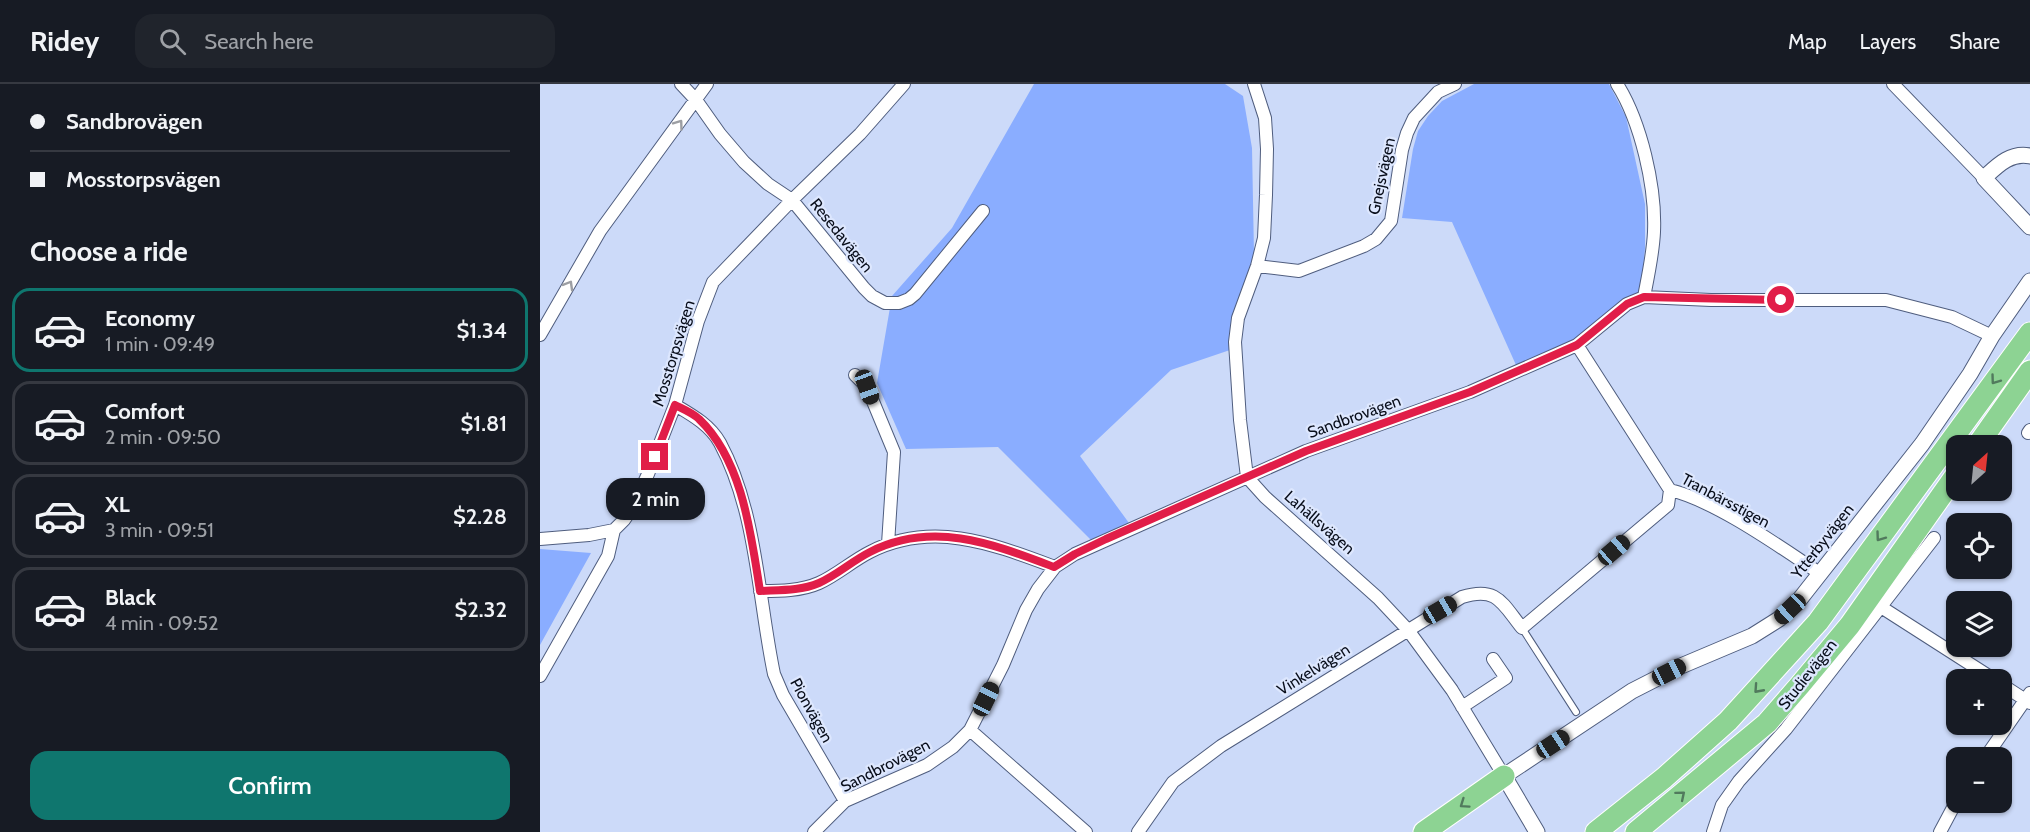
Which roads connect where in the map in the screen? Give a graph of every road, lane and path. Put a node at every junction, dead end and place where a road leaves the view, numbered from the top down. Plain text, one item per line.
1 (681, 84) edge
2 (707, 84) edge
3 (904, 84) edge
4 (1254, 84) edge
5 (1455, 84) edge
6 (1617, 84) edge
7 (1893, 84) edge
8 (696, 100) junction
9 (2030, 156) edge
10 (1984, 178) junction
11 (792, 200) junction
12 (983, 211) dead end
13 (2030, 227) edge
14 (1257, 266) junction
15 (2030, 281) edge
16 (1644, 297) junction
17 (2030, 333) edge
18 (540, 335) edge
19 (1992, 336) junction
20 (1577, 345) junction
21 (2030, 371) edge
22 (855, 375) dead end
23 (675, 405) junction
24 (1985, 435) edge
25 (1247, 477) junction
26 (1946, 489) edge
27 (1670, 490) junction
28 (614, 530) junction
29 (1934, 538) dead end
30 (540, 539) edge
31 (888, 544) junction
32 (1054, 567) junction
33 (1821, 574) junction
34 (760, 591) junction
35 (1881, 607) junction
36 (1522, 628) junction
37 (1408, 630) junction
38 (1493, 659) dead end
39 (1978, 669) edge
40 (540, 676) edge
41 (2012, 690) edge
42 (2028, 698) edge
43 (1462, 707) junction
44 (1576, 712) dead end
45 (970, 730) junction
46 (1993, 747) edge
47 (1504, 776) junction
48 (845, 801) junction
49 (1950, 813) edge
50 (1534, 827) edge
51 (814, 832) edge
52 (1086, 832) edge
53 (1137, 832) edge
54 (1424, 832) edge
55 (1596, 832) edge
56 (1636, 832) edge
57 (1713, 832) edge
58 (1940, 832) edge

1 - 8 street, Resedavägen
2 - 8 street
3 - 11 street, Mosstorpsvägen
4 - 14 street
5 - 14 street, Gnejsvägen
6 - 16 street
7 - 10 street
8 - 11 street, Resedavägen
18 -> 8 street
9 - 10 street
10 - 13 street
11 - 12 street, Resedavägen
11 - 23 street, Mosstorpsvägen
14 - 25 street
15 - 19 street, Ytterbyvägen
16 - 19 street
16 - 20 street, Sandbrovägen
17 -> 55 highway
19 - 33 street, Ytterbyvägen
20 - 25 street, Sandbrovägen
20 - 27 street, Tranbärsstigen
21 - 24 highway
22 - 31 street
23 - 28 street, Mosstorpsvägen
23 - 34 street, Pionvägen
25 - 32 street, Sandbrovägen
25 - 37 street, Lahällsvägen
56 -> 26 highway
27 - 33 street, Tranbärsstigen
27 - 36 street
28 - 30 street
28 - 40 street, Mosstorpsvägen
29 - 35 street, Studievägen
31 - 32 street
31 - 34 street
32 - 45 street, Sandbrovägen
33 - 47 street, Ytterbyvägen
34 - 48 street, Pionvägen
35 - 39 street
35 - 57 street, Studievägen
36 - 37 street, Vinkelvägen
36 - 44 lane, Vinkelvägen
37 - 43 street, Lahällsvägen
37 - 53 street, Vinkelvägen
38 - 43 street
41 - 42 street
42 - 46 street
43 - 47 street, Lahällsvägen
45 - 48 street, Sandbrovägen
45 - 52 street
47 - 50 street, Lahällsvägen
47 -> 54 highway
48 - 51 street, Sandbrovägen
49 - 58 street

